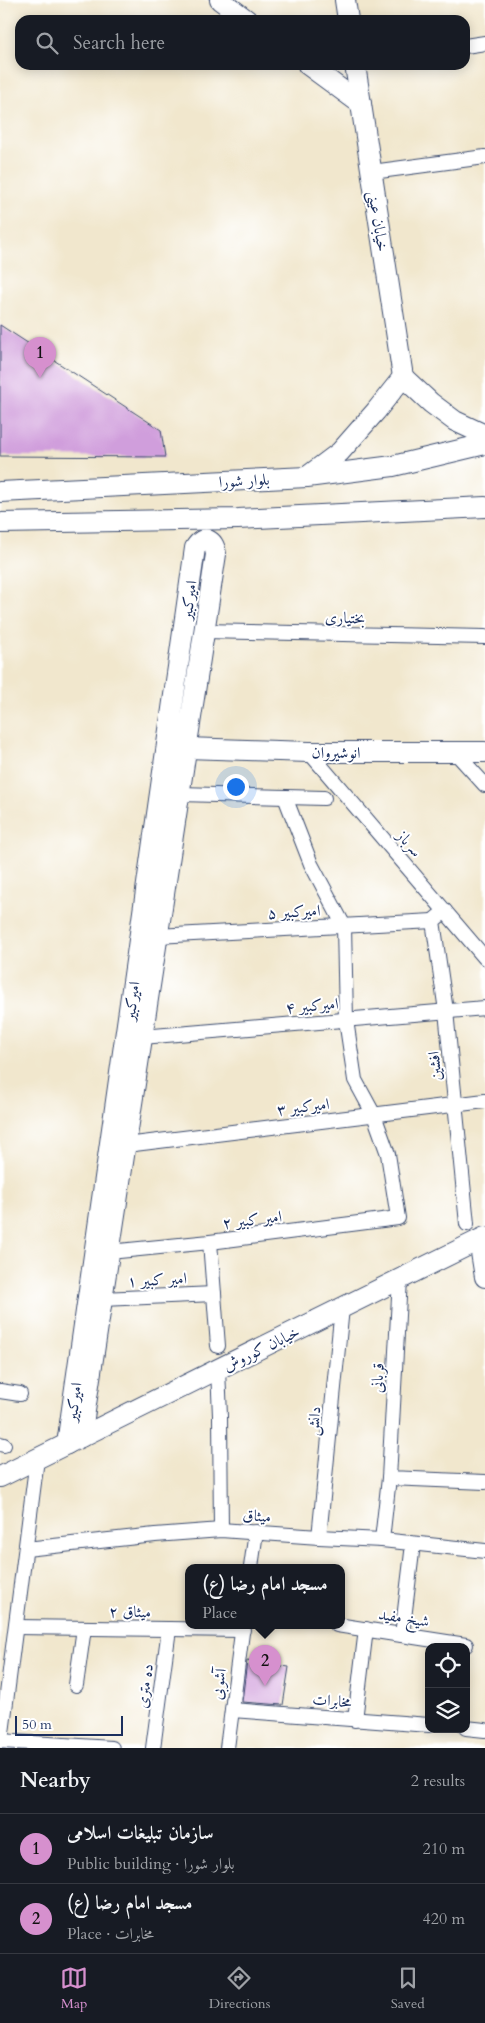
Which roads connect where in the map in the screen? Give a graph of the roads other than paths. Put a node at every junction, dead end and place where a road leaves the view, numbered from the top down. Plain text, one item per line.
1 (220, 0) edge
2 (345, 0) edge
3 (240, 15) edge
4 (347, 15) edge
5 (485, 43) edge
6 (470, 45) edge
7 (315, 70) edge
8 (356, 70) edge
9 (361, 104) junction
10 (485, 157) edge
11 (372, 172) junction
12 (403, 377) junction
13 (485, 435) edge
14 (485, 444) edge
15 (307, 477) junction
16 (0, 492) edge
17 (485, 507) edge
18 (238, 519) junction
19 (177, 520) junction
20 (0, 523) edge
21 (216, 554) junction
22 (194, 558) junction
23 (204, 631) junction
24 (485, 637) edge
25 (186, 748) junction
26 (309, 752) junction
27 (455, 752) junction
28 (485, 752) edge
29 (485, 785) edge
30 (180, 794) junction
31 (285, 797) junction
32 (324, 798) dead end
33 (445, 911) junction
34 (433, 921) junction
35 (344, 926) junction
36 (157, 936) junction
37 (485, 958) edge
38 (485, 1008) edge
39 (446, 1011) junction
40 (346, 1020) junction
41 (142, 1037) junction
42 (485, 1101) edge
43 (455, 1105) junction
44 (374, 1115) junction
45 (126, 1145) junction
46 (112, 1183) junction
47 (477, 1234) edge
48 (210, 1242) junction
49 (109, 1252) junction
50 (485, 1277) edge
51 (400, 1279) junction
52 (214, 1294) junction
53 (102, 1300) junction
54 (342, 1308) junction
55 (218, 1346) dead end
56 (218, 1369) junction
57 (0, 1391) edge
58 (20, 1394) dead end
59 (74, 1441) junction
60 (37, 1459) junction
61 (0, 1477) edge
62 (389, 1478) junction
63 (485, 1482) edge
64 (221, 1530) junction
65 (256, 1532) junction
66 (319, 1537) junction
67 (382, 1540) junction
68 (413, 1544) junction
69 (26, 1549) junction
70 (485, 1551) edge
71 (251, 1564) edge
72 (345, 1626) edge
73 (16, 1627) junction
74 (84, 1628) junction
75 (169, 1629) junction
76 (185, 1629) edge
77 (243, 1629) edge
78 (366, 1629) junction
79 (402, 1635) junction
80 (453, 1643) edge
81 (5, 1665) edge
82 (76, 1685) dead end
83 (232, 1710) junction
84 (354, 1720) junction
85 (425, 1725) edge
86 (470, 1728) edge
87 (485, 1730) edge
88 (0, 1741) edge
89 (112, 1748) edge
90 (153, 1748) edge
91 (227, 1748) edge

1 - 3 main road
2 - 4 main road
5 - 6 street
7 - 9 main road
8 - 9 main road, خیابان عینی
9 - 11 main road, خیابان عینی
10 - 11 street
11 - 12 main road, خیابان عینی
12 - 13 main road
12 - 15 main road
14 - 15 main road, بلوار شورا
15 - 16 main road, بلوار شورا
17 - 18 main road
18 - 19 main road
18 - 21 main road, امیرکبیر
19 - 20 main road
19 - 22 main road
21 - 22 main road
21 - 23 main road, امیرکبیر
22 - 46 main road, امیرکبیر
23 - 24 street, بختیاری
23 - 25 main road, امیرکبیر
25 - 26 main road, انوشیروان
25 - 30 main road, امیرکبیر
26 - 27 main road, انوشیروان
26 - 33 street, سرباز
27 - 28 main road, انوشیروان
27 - 29 street
30 - 31 street
30 - 36 main road, امیرکبیر
31 - 32 street
31 - 35 street
33 - 34 street
33 - 37 street, سرباز
34 - 35 street, امیرکبیر ۵
34 - 39 street, افشین
35 - 36 street, امیرکبیر ۵
35 - 40 street
36 - 41 main road, امیرکبیر
38 - 39 street, امیرکبیر ۴
39 - 40 street, امیرکبیر ۴
39 - 43 street, افشین
40 - 41 street, امیرکبیر ۴
40 - 44 street
41 - 45 main road, امیرکبیر
42 - 43 street, امیرکبیر ۳
43 - 44 street, امیرکبیر ۳
43 - 47 street, افشین
44 - 45 street, امیرکبیر ۳
44 - 48 street, امیر کبیر ۲
45 - 46 main road, امیرکبیر
46 - 49 main road, امیرکبیر
46 - 59 main road, امیرکبیر
47 - 50 main road
47 - 51 main road, خیابان کوروش
48 - 49 street, امیر کبیر ۲
48 - 52 street
49 - 53 main road, امیرکبیر
51 - 54 main road, خیابان کوروش
51 - 62 street, قربانی
52 - 53 street, امیر کبیر ۱
52 - 55 street
53 - 59 main road, امیرکبیر
54 - 56 main road, خیابان کوروش
54 - 66 street, دانش
56 - 59 main road, خیابان کوروش
56 - 64 street
57 - 58 street
59 - 60 main road, خیابان کوروش
60 - 61 main road, خیابان کوروش
60 - 69 street
62 - 63 street
62 - 67 street, قربانی
64 - 65 street, میثاق
64 - 69 street, میثاق
65 - 66 street, میثاق
65 - 71 street
66 - 67 street, میثاق
67 - 68 street, میثاق
68 - 70 street, میثاق
68 - 79 street
69 - 73 street
72 - 78 street, شیخ مفید
73 - 74 street, میثاق ۲
73 - 81 street
74 - 75 street, میثاق ۲
74 - 82 street
75 - 76 street, میثاق ۲
75 - 90 street, ده متری
77 - 83 street, آشوبی
78 - 79 street, شیخ مفید
78 - 84 street
79 - 80 street, شیخ مفید
81 - 88 street
83 - 84 street, مخابرات
83 - 91 street, آشوبی
84 - 85 street, مخابرات
86 - 87 street
88 - 89 street

